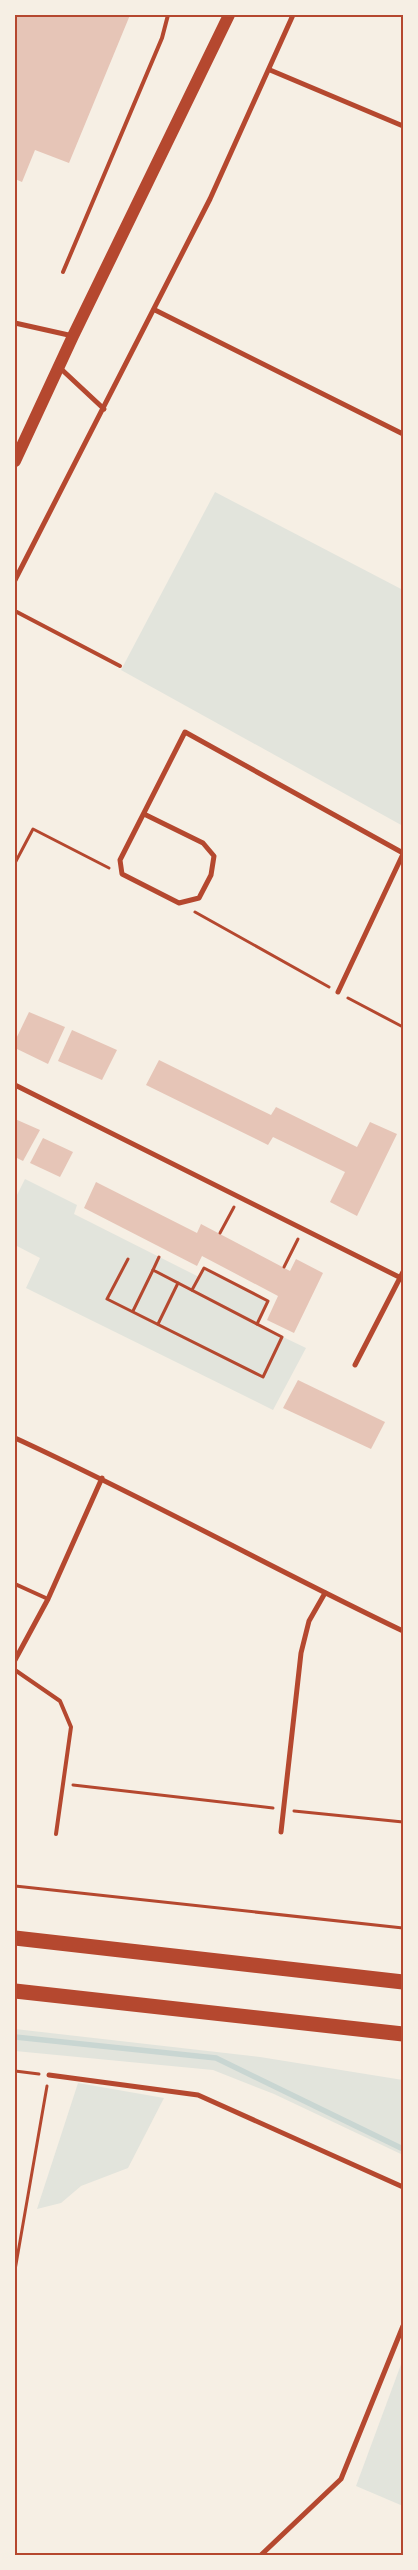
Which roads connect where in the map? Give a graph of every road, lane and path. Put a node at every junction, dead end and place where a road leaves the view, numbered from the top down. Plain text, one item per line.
1 (168, 15) edge
2 (229, 15) edge
3 (293, 15) edge
4 (270, 70) junction
5 (403, 126) edge
6 (63, 272) dead end
7 (155, 310) junction
8 (15, 323) edge
9 (73, 336) junction
10 (58, 367) junction
11 (104, 410) junction
12 (403, 434) edge
13 (15, 461) edge
14 (15, 580) edge
15 (15, 611) edge
16 (120, 666) dead end
17 (144, 814) junction
18 (403, 854) edge
19 (15, 863) edge
20 (122, 874) junction
21 (179, 903) junction
22 (338, 992) junction
23 (403, 1027) edge
24 (15, 1084) edge
25 (239, 1197) junction
26 (303, 1229) junction
27 (220, 1233) dead end
28 (159, 1258) dead end
29 (128, 1259) dead end
30 (284, 1267) dead end
31 (153, 1270) junction
32 (403, 1272) edge
33 (402, 1278) edge
34 (178, 1283) junction
35 (192, 1290) junction
36 (132, 1311) junction
37 (158, 1324) junction
38 (257, 1324) junction
39 (355, 1365) dead end
40 (15, 1438) edge
41 (102, 1478) junction
42 (15, 1584) edge
43 (325, 1593) junction
44 (48, 1599) junction
45 (403, 1631) edge
46 (15, 1660) edge
47 (15, 1670) edge
48 (63, 1784) junction
49 (283, 1809) junction
50 (403, 1822) edge
51 (281, 1832) dead end
52 (56, 1834) dead end
53 (15, 1886) edge
54 (403, 1928) edge
55 (15, 1938) edge
56 (403, 1982) edge
57 (15, 1991) edge
58 (403, 2034) edge
59 (15, 2071) edge
60 (48, 2074) junction
61 (403, 2187) edge
62 (15, 2270) edge
63 (403, 2326) edge
64 (261, 2555) edge

1 - 6 lane
2 - 9 main road
3 - 4 street
4 - 5 street
4 - 7 street
7 - 11 street
7 - 12 street
8 - 9 street
9 - 10 main road
10 - 11 street
10 - 13 main road
11 - 14 street
15 - 16 lane
17 - 18 street
17 - 20 street
17 - 21 street
18 - 22 street
19 - 20 path
20 - 21 street
21 - 22 path
22 - 23 path
24 - 25 street
25 - 26 street
25 - 27 path
26 - 30 path
26 - 33 street
28 - 31 path
29 - 36 path
31 - 34 path
31 - 36 path
32 - 33 street
33 - 39 street
34 - 35 path
34 - 37 path
35 - 38 path
35 - 38 path
36 - 37 path
37 - 38 path
40 - 41 street
41 - 43 street
41 - 44 street
42 - 44 lane
43 - 45 street
43 - 49 street
44 - 46 street
47 - 48 lane
48 - 49 path
48 - 52 lane
49 - 50 path
49 - 51 street
53 - 54 path
55 - 56 highway
57 - 58 highway
59 - 60 path
60 - 61 street
60 - 62 path
63 - 64 street

